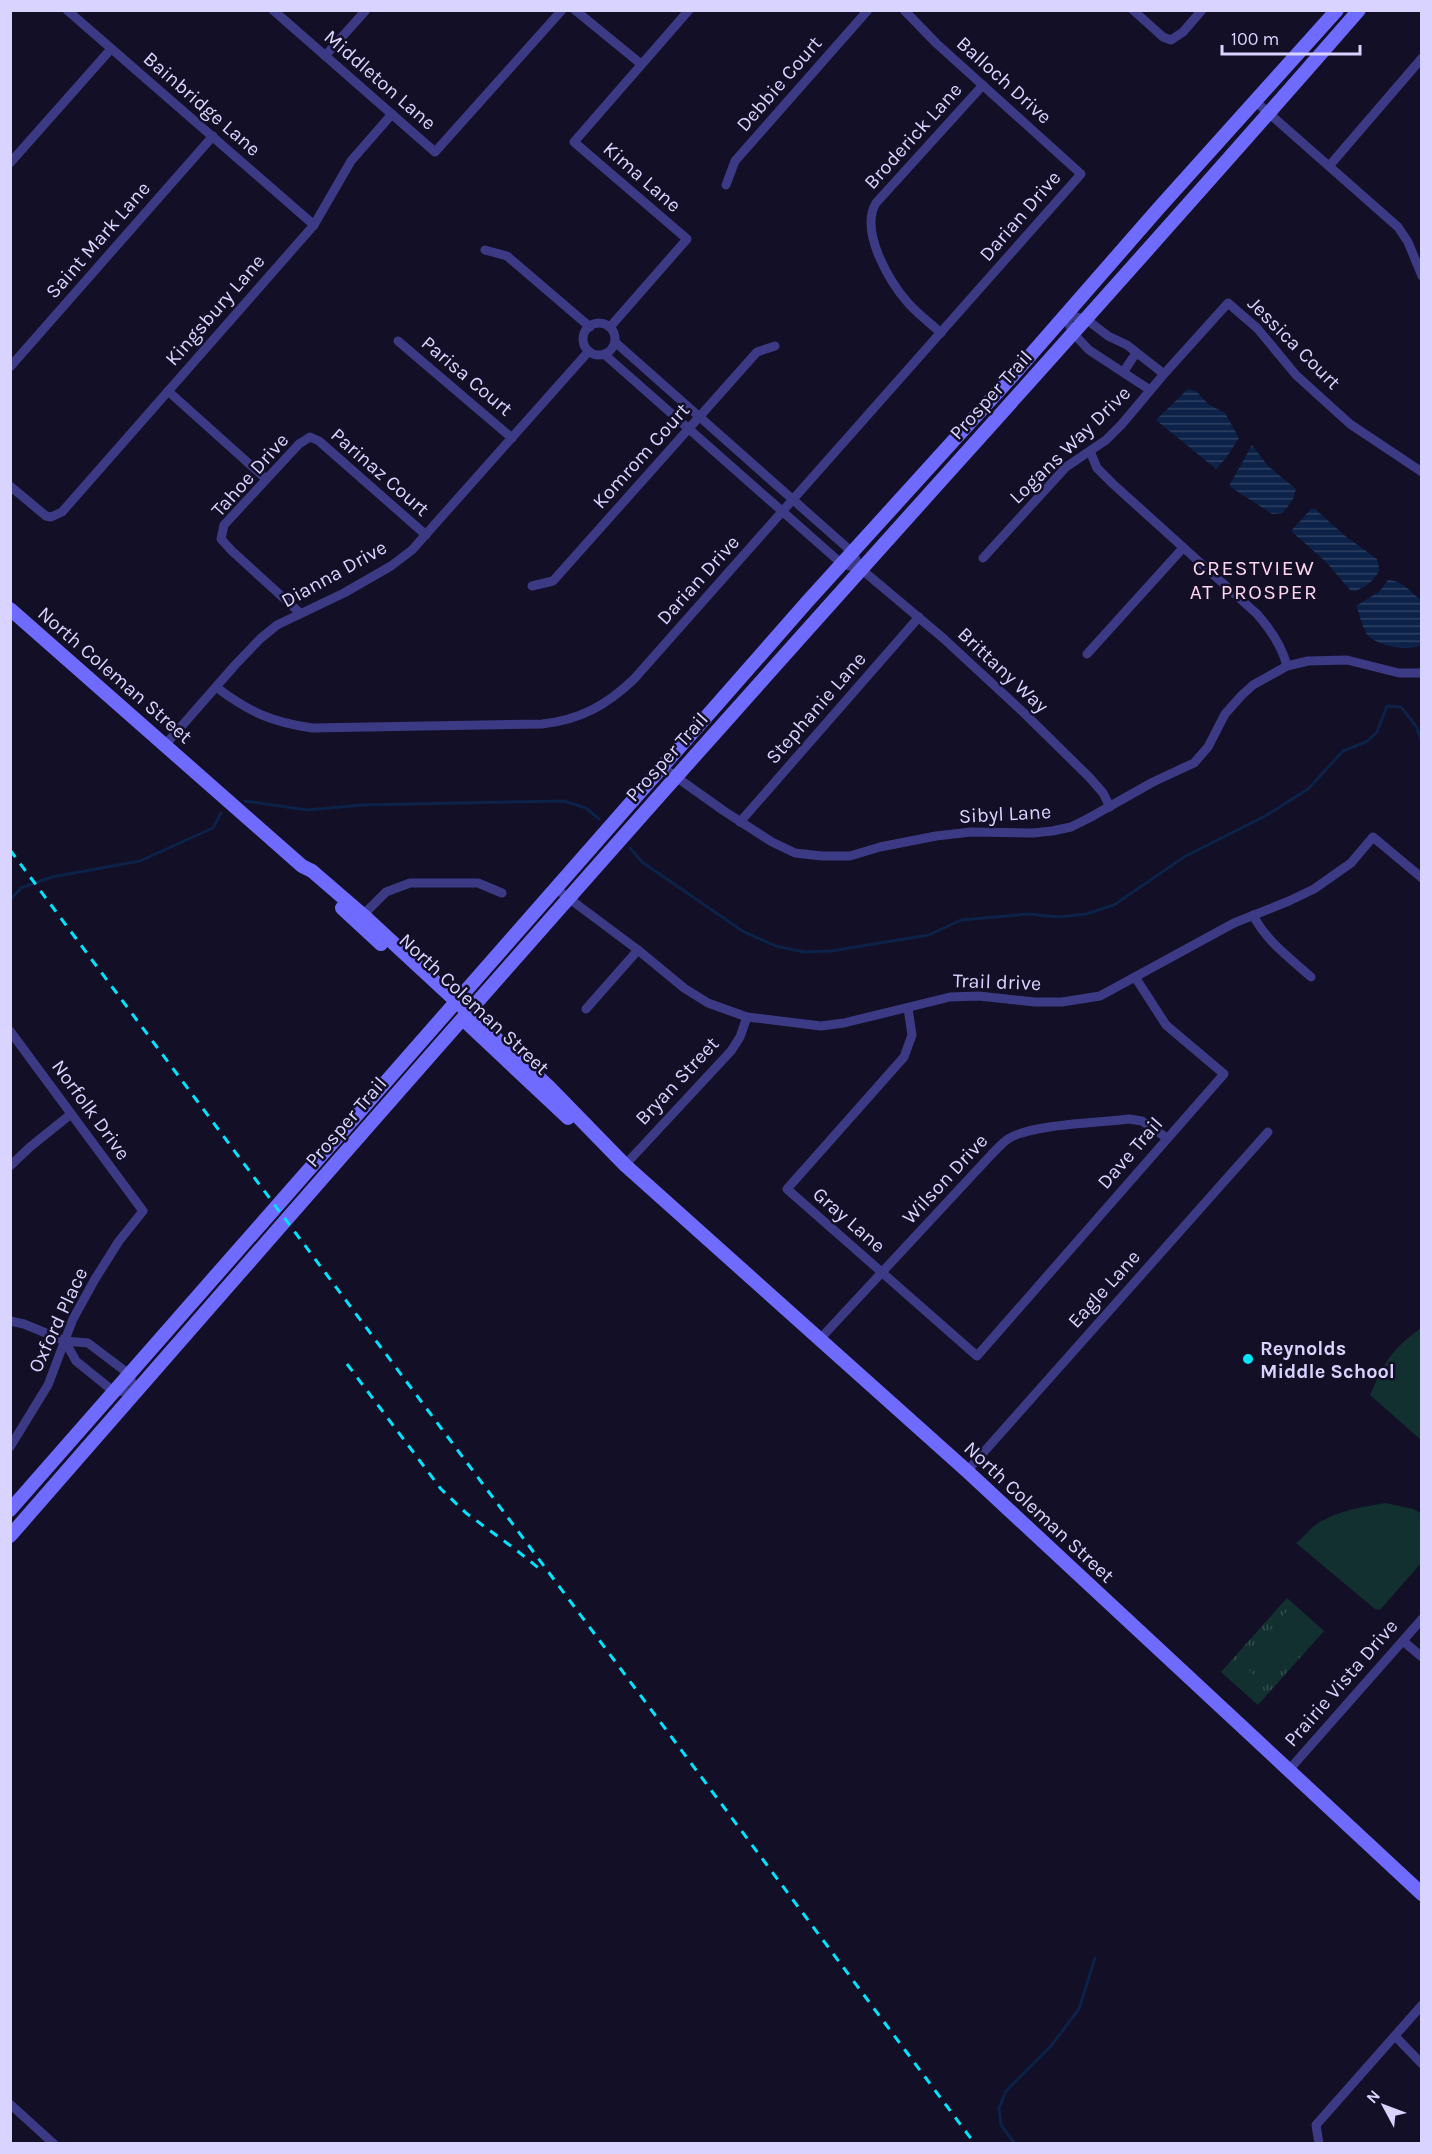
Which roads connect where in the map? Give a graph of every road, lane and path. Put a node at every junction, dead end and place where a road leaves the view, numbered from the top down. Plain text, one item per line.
1 (67, 10) edge
2 (273, 10) edge
3 (366, 10) edge
4 (562, 10) edge
5 (575, 10) edge
6 (689, 10) edge
7 (868, 10) edge
8 (904, 10) edge
9 (1133, 10) edge
10 (1202, 10) edge
11 (1337, 10) edge
12 (1359, 10) edge
13 (111, 49) junction
14 (325, 56) junction
15 (1422, 58) edge
16 (642, 64) junction
17 (983, 85) junction
18 (1256, 102) junction
19 (392, 114) junction
20 (1269, 114) junction
21 (213, 136) junction
22 (10, 163) edge
23 (1329, 165) junction
24 (1081, 174) joint
25 (726, 185) dead end
26 (314, 225) junction
27 (485, 250) dead end
28 (1417, 253) edge
29 (1422, 276) edge
30 (1228, 303) joint
31 (1065, 315) junction
32 (1086, 319) junction
33 (590, 327) junction
34 (610, 327) junction
35 (941, 333) junction
36 (1073, 333) junction
37 (398, 341) dead end
38 (615, 342) junction
39 (775, 346) dead end
40 (589, 351) junction
41 (1136, 353) junction
42 (604, 354) junction
43 (10, 367) edge
44 (1124, 371) junction
45 (1164, 374) junction
46 (1150, 390) junction
47 (168, 391) junction
48 (699, 417) junction
49 (690, 428) junction
50 (310, 437) joint
51 (512, 438) junction
52 (1090, 452) junction
53 (1422, 472) edge
54 (266, 479) junction
55 (10, 486) edge
56 (794, 500) junction
57 (784, 512) junction
58 (426, 535) junction
59 (1183, 548) junction
60 (852, 552) junction
61 (983, 558) dead end
62 (842, 564) junction
63 (861, 569) junction
64 (532, 586) dead end
65 (10, 609) edge
66 (300, 614) junction
67 (919, 617) junction
68 (1087, 654) dead end
69 (1287, 666) junction
70 (1422, 673) edge
71 (216, 687) junction
72 (165, 744) junction
73 (662, 767) junction
74 (675, 778) junction
75 (1110, 807) junction
76 (740, 822) junction
77 (302, 866) junction
78 (1422, 878) edge
79 (555, 888) junction
80 (502, 893) dead end
81 (568, 899) junction
82 (363, 915) junction
83 (1253, 915) junction
84 (638, 950) junction
85 (1135, 977) junction
86 (1311, 977) dead end
87 (454, 1005) junction
88 (908, 1008) junction
89 (586, 1009) dead end
90 (465, 1015) junction
91 (747, 1017) junction
92 (10, 1031) edge
93 (70, 1114) junction
94 (1268, 1132) dead end
95 (1167, 1138) junction
96 (625, 1165) junction
97 (10, 1166) edge
98 (143, 1211) joint
99 (882, 1273) junction
100 (10, 1321) edge
101 (65, 1341) junction
102 (819, 1341) junction
103 (977, 1356) joint
104 (129, 1374) junction
105 (113, 1391) junction
106 (135, 1392) junction
107 (10, 1447) edge
108 (967, 1472) junction
109 (10, 1510) edge
110 (10, 1536) edge
111 (1422, 1619) edge
112 (1403, 1641) junction
113 (1422, 1657) edge
114 (1288, 1771) junction
115 (1422, 1894) edge
116 (1422, 2005) edge
117 (1395, 2036) junction
118 (1422, 2064) edge
119 (10, 2104) edge
120 (54, 2144) edge
121 (1319, 2144) edge

1 - 13 street, Bainbridge Lane
2 - 14 street, Middleton Lane
3 - 14 street
4 - 19 street, Middleton Lane
5 - 16 street
6 - 16 street
7 - 25 street, Debbie Court
8 - 17 street, Balloch Drive
9 - 10 street
11 - 18 main road, Prosper Trail
12 - 20 main road, Prosper Trail
13 - 21 street, Bainbridge Lane
13 - 22 street
14 - 19 street, Middleton Lane
15 - 23 street
16 - 34 street, Kima Lane
17 - 24 street, Balloch Drive
17 - 35 street, Broderick Lane
18 - 20 street
18 - 31 main road, Prosper Trail
19 - 26 street, Kingsbury Lane
20 - 23 street
20 - 32 main road, Prosper Trail
21 - 26 street, Bainbridge Lane
21 - 43 street, Saint Mark Lane
23 - 28 street
24 - 35 street, Darian Drive
26 - 47 street, Kingsbury Lane
27 - 33 street
28 - 29 street
30 - 45 street, Logans Way Drive
30 - 53 street, Jessica Court
31 - 32 street
31 - 36 street
31 - 60 main road, Prosper Trail
32 - 36 main road, Prosper Trail
32 - 41 street
33 - 34 street
33 - 40 street
34 - 38 street
35 - 56 street, Darian Drive
36 - 44 street
36 - 63 main road, Prosper Trail
37 - 51 street, Parisa Court
38 - 42 street
38 - 48 street, Brittany Way
39 - 48 street, Komrom Court
40 - 42 street
40 - 51 street, Dianna Drive
41 - 44 street
41 - 45 street
42 - 49 street, Brittany Way
44 - 46 street
45 - 46 street, Logans Way Drive
46 - 52 street, Logans Way Drive
47 - 54 street
47 - 55 street, Kingsbury Lane
48 - 49 street, Komrom Court
48 - 56 street, Brittany Way
49 - 57 street, Brittany Way
49 - 64 street, Komrom Court
50 - 54 street, Tahoe Drive
50 - 58 street, Parinaz Court
51 - 58 street, Dianna Drive
52 - 59 street
52 - 61 street, Logans Way Drive
54 - 66 street, Tahoe Drive
56 - 57 street, Darian Drive
56 - 60 street, Brittany Way
57 - 62 street, Brittany Way
57 - 71 street, Darian Drive
58 - 66 street, Dianna Drive
59 - 68 street
59 - 69 street
60 - 62 main road, Prosper Trail
60 - 63 street, Brittany Way
62 - 63 street, Brittany Way
62 - 73 main road, Prosper Trail
63 - 67 street, Brittany Way
63 - 74 main road, Prosper Trail
65 - 72 main road, North Coleman Street
66 - 71 street, Dianna Drive
67 - 75 street, Brittany Way
67 - 76 street, Stephanie Lane
69 - 70 street, Sibyl Lane
69 - 75 street, Sibyl Lane
71 - 72 street, Dianna Drive
72 - 77 main road, North Coleman Street
73 - 74 street, Sibyl Lane
73 - 79 main road, Prosper Trail
74 - 76 street, Sibyl Lane
74 - 81 main road, Prosper Trail
75 - 76 street, Sibyl Lane
77 - 82 main road, North Coleman Street
77 - 87 main road, North Coleman Street
78 - 83 street, Trail drive
79 - 81 street, Trail drive
79 - 87 main road, Prosper Trail
80 - 82 street
81 - 84 street, Trail drive
81 - 90 main road, Prosper Trail
82 - 87 main road, North Coleman Street
83 - 85 street, Trail drive
83 - 86 street
84 - 89 street
84 - 91 street, Trail drive
85 - 88 street, Trail drive
85 - 95 street, Dave Trail
87 - 90 main road, North Coleman Street
87 - 104 main road, Prosper Trail
88 - 91 street, Trail drive
88 - 99 street, Gray Lane
90 - 96 main road, North Coleman Street
90 - 106 main road, Prosper Trail
91 - 96 street, Bryan Street
92 - 93 street, Norfolk Drive
93 - 97 street
93 - 98 street, Norfolk Drive
94 - 108 street, Eagle Lane
95 - 99 street, Wilson Drive
95 - 103 street, Dave Trail
96 - 102 main road, North Coleman Street
98 - 101 street, Oxford Place
99 - 102 street, Wilson Drive
99 - 103 street, Gray Lane
100 - 101 street
101 - 104 street
101 - 105 street
101 - 107 street, Oxford Place
102 - 108 main road, North Coleman Street
104 - 105 main road, Prosper Trail
104 - 106 street
105 - 106 street
105 - 109 main road, Prosper Trail
106 - 110 main road, Prosper Trail
108 - 114 main road, North Coleman Street
111 - 112 street, Prairie Vista Drive
112 - 113 street
112 - 114 street, Prairie Vista Drive
114 - 115 main road, North Coleman Street
116 - 117 street
117 - 118 street
117 - 121 street
119 - 120 street

